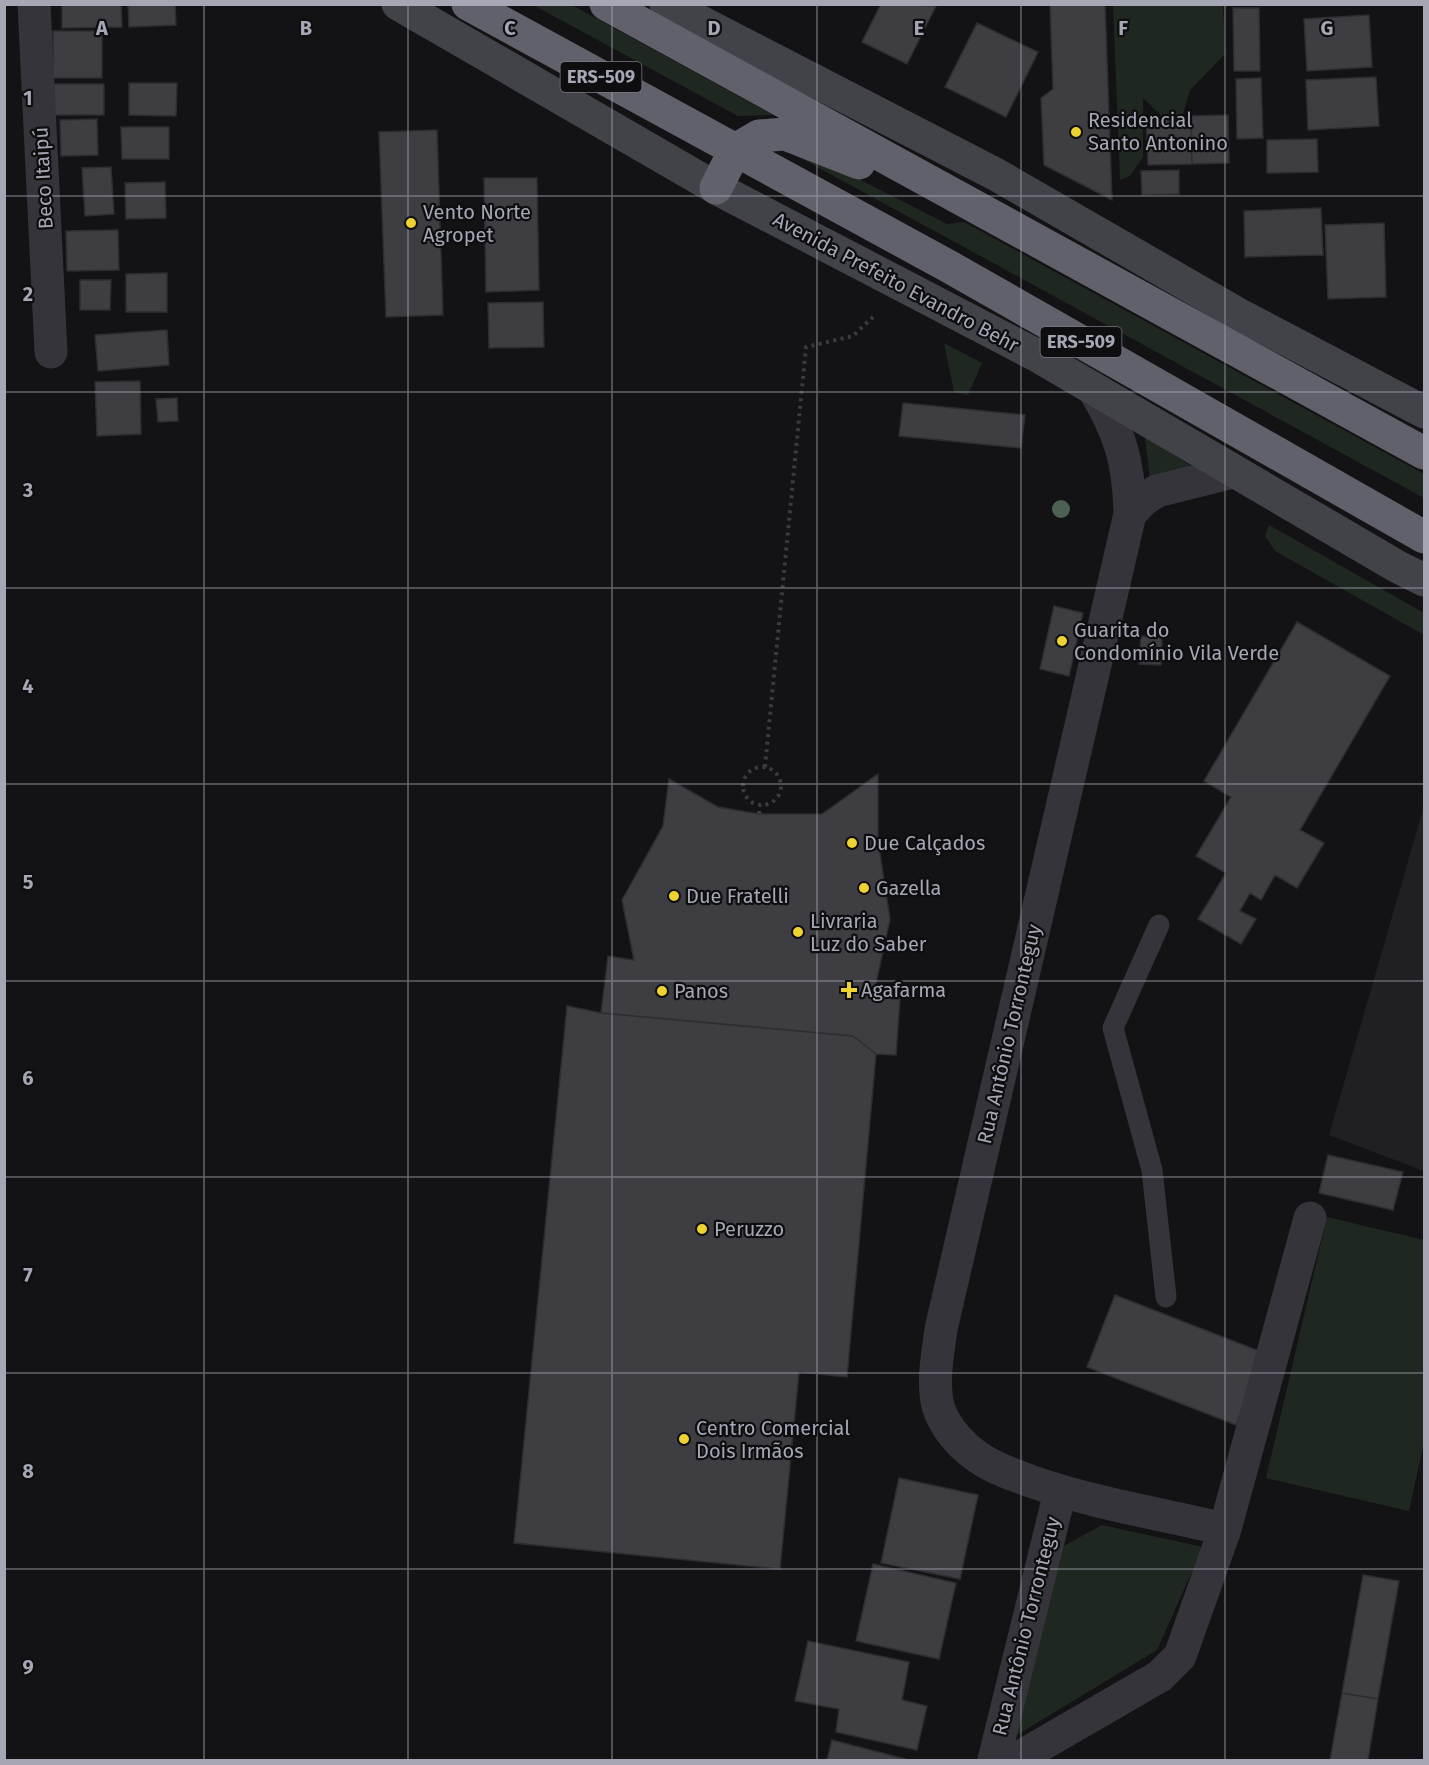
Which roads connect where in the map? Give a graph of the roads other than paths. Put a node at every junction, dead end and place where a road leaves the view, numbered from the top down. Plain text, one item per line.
1 (34, 4) edge
2 (398, 4) edge
3 (468, 4) edge
4 (611, 6) edge
5 (686, 9) edge
6 (735, 150) junction
7 (900, 165) junction
8 (716, 188) junction
9 (51, 352) dead end
10 (1093, 388) junction
11 (1425, 412) edge
12 (1425, 453) edge
13 (1233, 472) junction
14 (1130, 514) junction
15 (1425, 537) edge
16 (1425, 580) edge
17 (1159, 925) dead end
18 (1310, 1218) dead end
19 (1166, 1297) dead end
20 (1059, 1492) junction
21 (1225, 1529) junction
22 (994, 1761) edge
23 (1016, 1761) edge

1 - 9 street, Beco Itaipú
2 - 8 main road, Avenida Prefeito Evandro Behr / ERS-509
3 - 6 highway, Avenida Prefeito Evandro Behr / ERS-509
4 - 7 highway
5 - 11 main road
6 - 7 highway
6 - 8 highway
6 - 15 highway, Avenida Prefeito Evandro Behr / ERS-509
7 - 12 highway
8 - 10 main road, Avenida Prefeito Evandro Behr / ERS-509
10 - 13 main road, Avenida Prefeito Evandro Behr / ERS-509
10 - 14 street, Rua Antônio Torronteguy
13 - 14 street
13 - 16 main road, Avenida Prefeito Evandro Behr / ERS-509
14 - 20 street, Rua Antônio Torronteguy
17 - 19 lane
18 - 21 street, Rua Antônio Torronteguy
20 - 21 street, Rua Antônio Torronteguy
20 - 22 street, Rua Antônio Torronteguy
21 - 23 street, Rua Antônio Torronteguy

